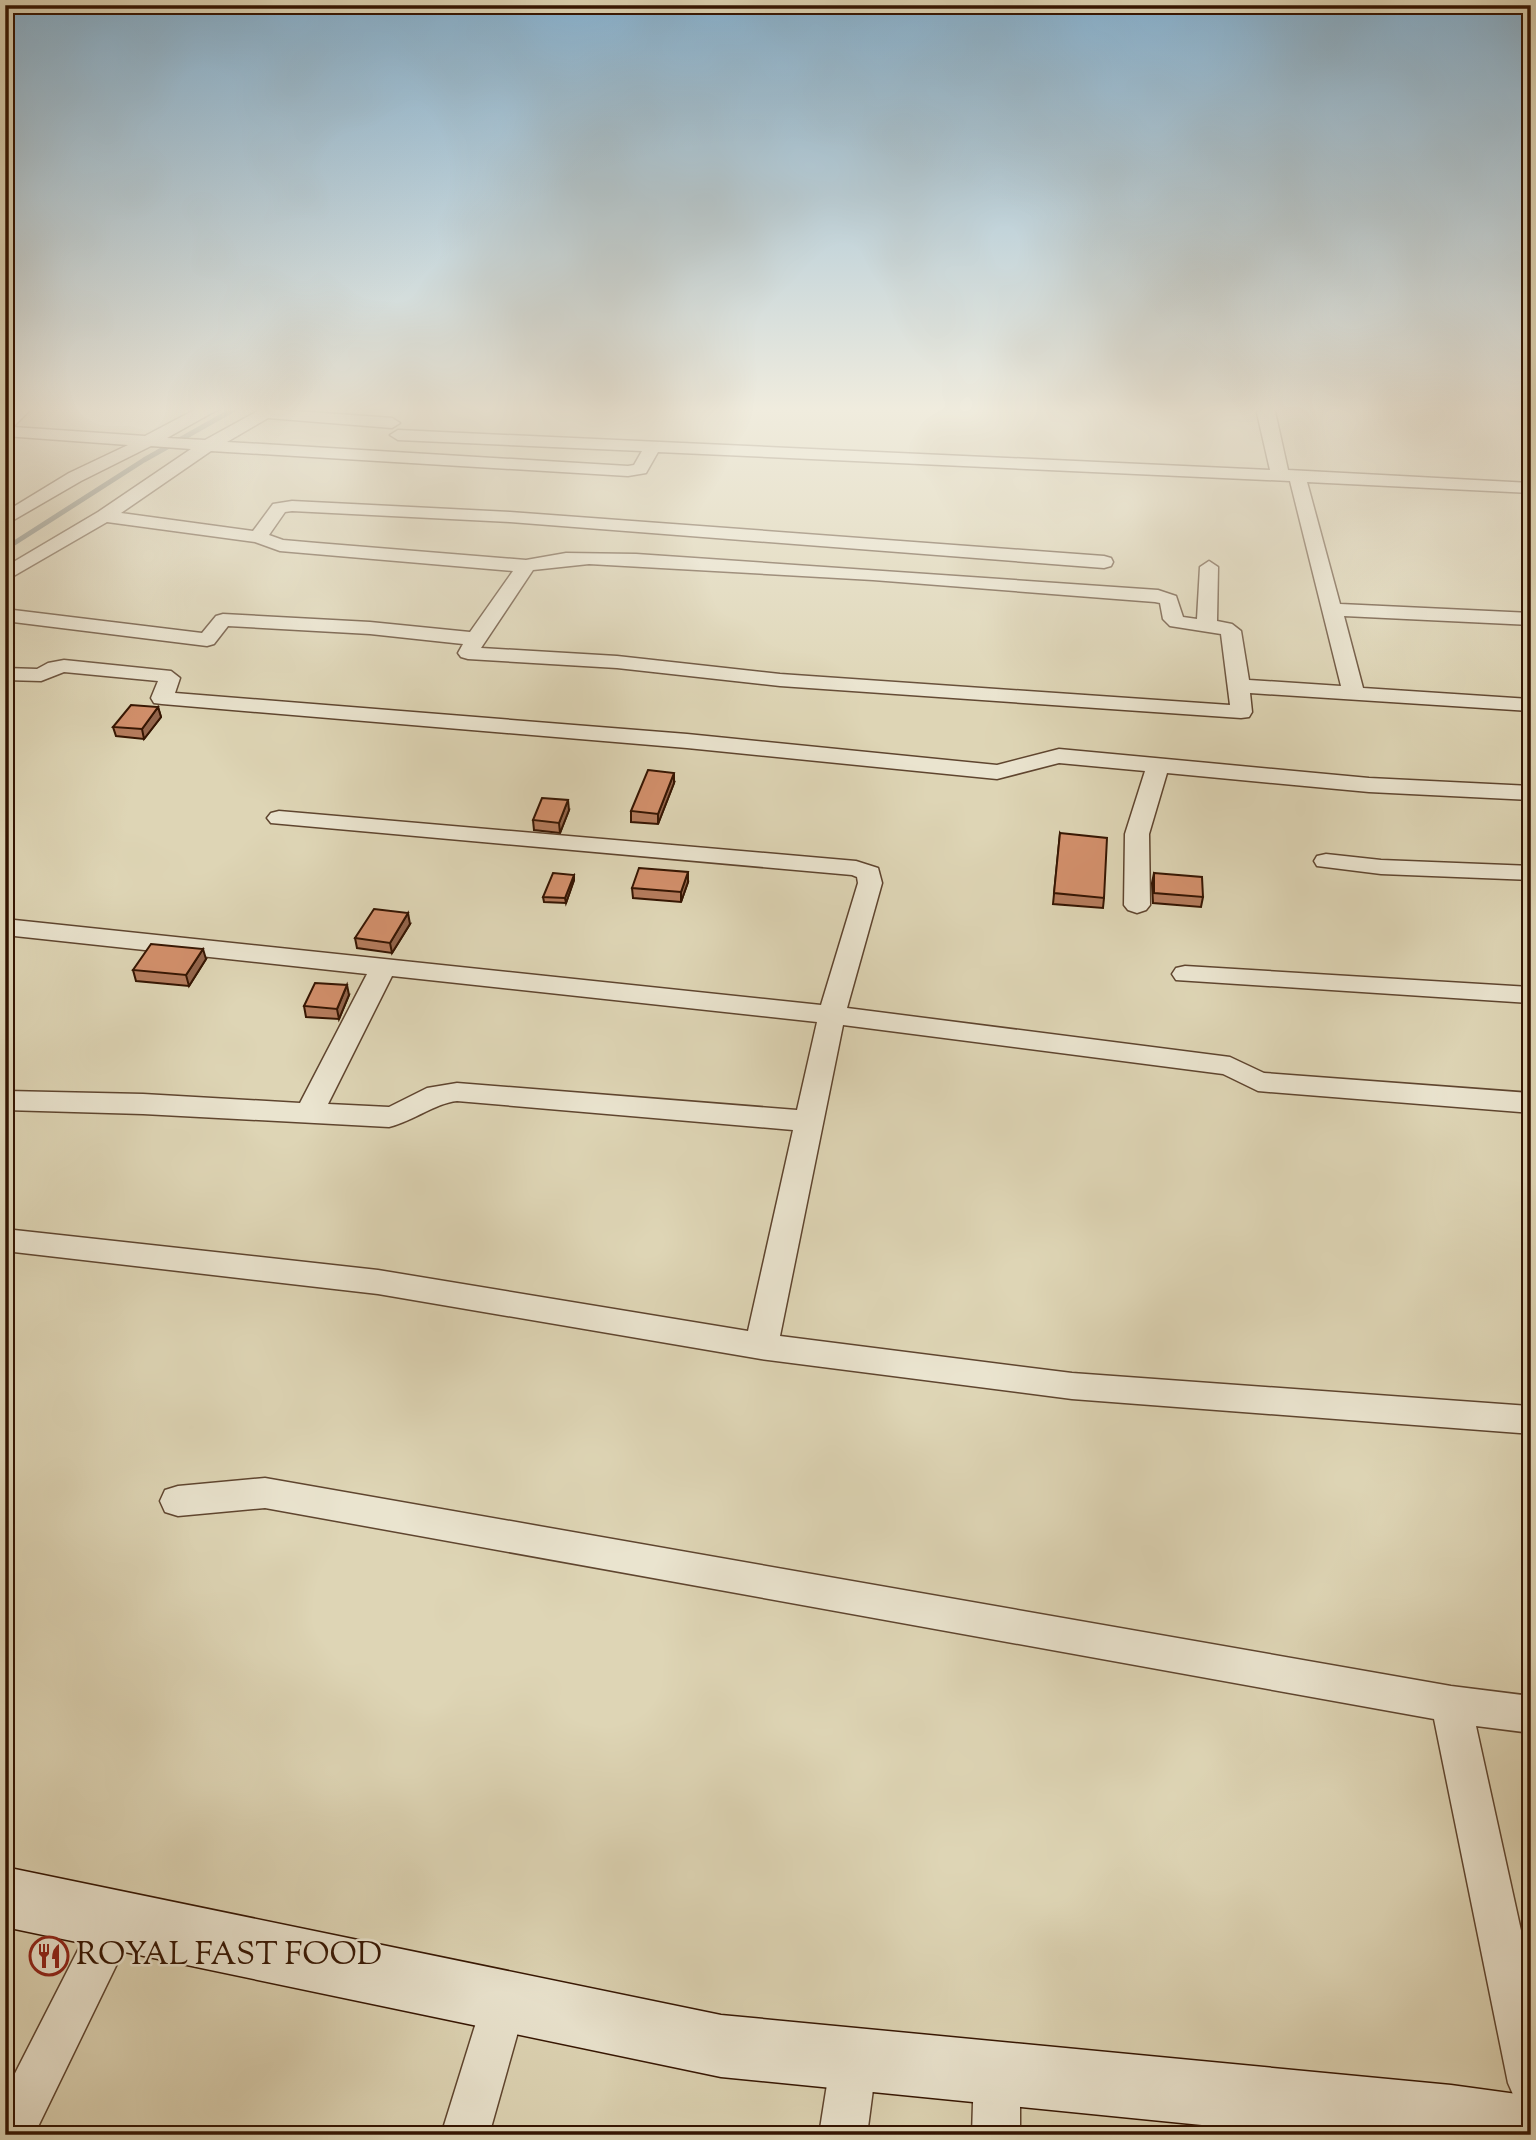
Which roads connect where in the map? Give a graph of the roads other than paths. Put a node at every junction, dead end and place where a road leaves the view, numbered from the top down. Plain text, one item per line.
1 (26, 507) edge
2 (118, 507) edge
3 (286, 507) edge
4 (309, 507) edge
5 (1298, 507) edge
6 (104, 516) junction
7 (5, 520) edge
8 (258, 537) junction
9 (1104, 562) dead end
10 (526, 566) junction
11 (1209, 567) dead end
12 (5, 575) edge
13 (1332, 610) junction
14 (5, 615) edge
15 (1531, 618) edge
16 (1207, 626) junction
17 (476, 639) junction
18 (5, 674) edge
19 (1239, 685) junction
20 (1354, 694) junction
21 (1531, 705) edge
22 (1158, 765) junction
23 (1531, 793) edge
24 (279, 818) dead end
25 (1326, 861) dead end
26 (1531, 873) edge
27 (1137, 905) dead end
28 (5, 927) edge
29 (384, 967) junction
30 (1185, 974) dead end
31 (1531, 995) edge
32 (832, 1015) junction
33 (6, 1101) edge
34 (1531, 1103) edge
35 (309, 1113) junction
36 (808, 1121) junction
37 (5, 1240) edge
38 (761, 1346) junction
39 (1531, 1420) edge
40 (178, 1501) dead end
41 (1451, 1704) junction
42 (1531, 1715) edge
43 (5, 1897) edge
44 (116, 1920) junction
45 (505, 2000) junction
46 (854, 2059) junction
47 (997, 2072) junction
48 (1531, 2083) edge
49 (1407, 2124) edge
50 (1531, 2129) edge
51 (9, 2135) edge
52 (465, 2135) edge
53 (843, 2135) edge
54 (996, 2135) edge

1 - 7 street
2 - 6 street
3 - 8 street
4 - 9 street
5 - 13 street
6 - 8 street
6 - 12 street
8 - 10 street
10 - 16 street
10 - 17 street
11 - 16 street
13 - 15 street
13 - 20 street
14 - 17 street
16 - 19 street
17 - 19 street
18 - 22 street
19 - 20 street
20 - 21 street
22 - 23 street
22 - 27 street
24 - 32 street
25 - 26 street
28 - 29 street
29 - 32 street
29 - 35 street
30 - 31 street
32 - 34 street
32 - 36 street
33 - 35 street
35 - 36 street
36 - 38 street
37 - 38 street
38 - 39 street
40 - 41 street
41 - 42 street
41 - 48 street
43 - 44 street
44 - 45 street
44 - 51 street
45 - 46 street
45 - 52 street
46 - 47 street
46 - 53 street
47 - 49 street
47 - 54 street
49 - 50 street

